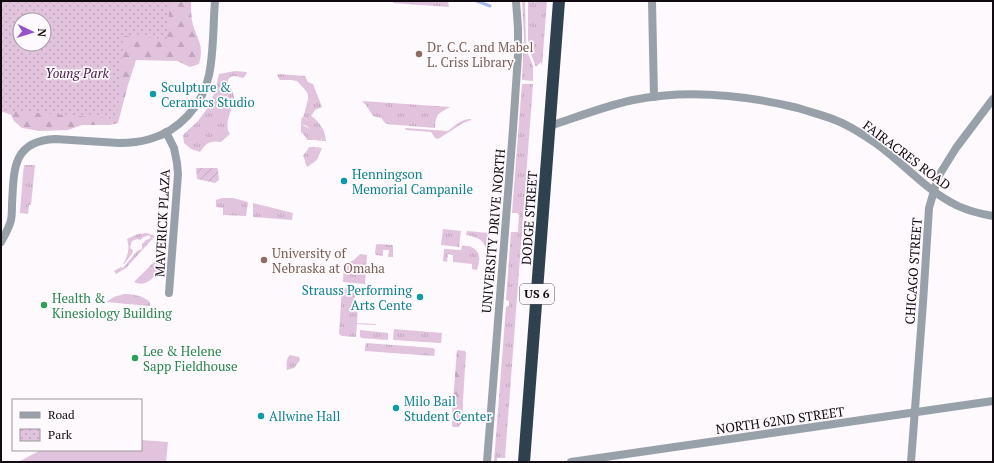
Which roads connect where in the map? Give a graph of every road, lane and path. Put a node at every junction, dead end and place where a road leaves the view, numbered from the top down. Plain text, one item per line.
1 (215, 1) edge
2 (516, 1) edge
3 (559, 1) edge
4 (652, 1) edge
5 (654, 97) junction
6 (993, 100) edge
7 (550, 126) junction
8 (166, 132) junction
9 (934, 190) junction
10 (993, 216) edge
11 (1, 242) edge
12 (169, 292) dead end
13 (993, 401) edge
14 (914, 413) junction
15 (487, 462) edge
16 (524, 462) edge
17 (571, 462) edge
18 (911, 462) edge

1 - 8 street
2 - 15 street, UNIVERSITY DRIVE NORTH
3 - 7 highway, DODGE STREET / US 6
4 - 5 street
5 - 7 street, FAIRACRES ROAD
5 - 9 street, FAIRACRES ROAD
6 - 9 street, CHICAGO STREET
7 - 16 highway, DODGE STREET / US 6
8 - 11 street
8 - 12 street, MAVERICK PLAZA
9 - 10 street, FAIRACRES ROAD
9 - 14 street, CHICAGO STREET
13 - 14 street, NORTH 62ND STREET
14 - 17 street, NORTH 62ND STREET
14 - 18 street, CHICAGO STREET

